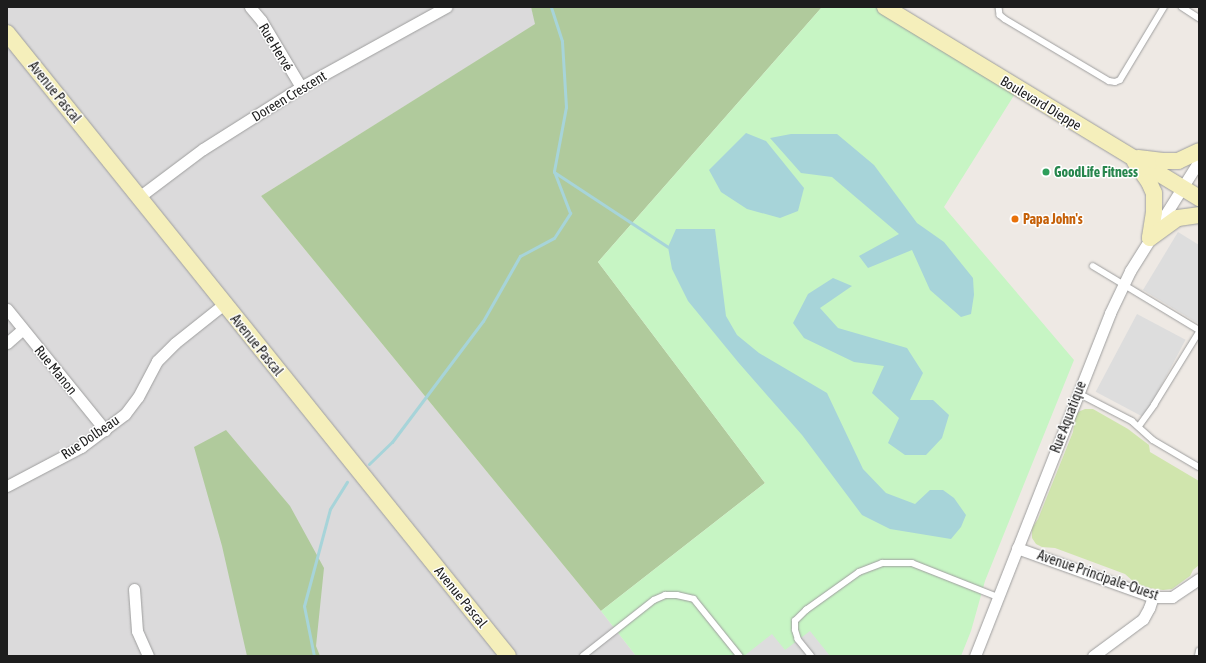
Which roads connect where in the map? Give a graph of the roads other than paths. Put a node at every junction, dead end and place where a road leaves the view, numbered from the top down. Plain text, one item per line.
1 (250, 7) edge
2 (446, 7) edge
3 (885, 7) edge
4 (1000, 7) edge
5 (1164, 7) edge
6 (1182, 7) edge
7 (1199, 18) edge
8 (9, 41) edge
9 (301, 87) junction
10 (1199, 151) edge
11 (1130, 156) junction
12 (1199, 161) edge
13 (1182, 188) junction
14 (139, 197) junction
15 (1199, 198) edge
16 (1199, 215) edge
17 (1150, 238) junction
18 (1092, 266) dead end
19 (1123, 285) junction
20 (224, 304) junction
21 (7, 309) edge
22 (23, 329) junction
23 (1199, 331) edge
24 (7, 343) edge
25 (1078, 393) junction
26 (1139, 426) junction
27 (105, 430) junction
28 (1199, 467) edge
29 (7, 486) edge
30 (1018, 548) junction
31 (1199, 579) edge
32 (134, 589) dead end
33 (998, 597) junction
34 (1153, 597) junction
35 (1199, 651) edge
36 (148, 656) edge
37 (508, 656) edge
38 (583, 656) edge
39 (740, 656) edge
40 (811, 656) edge
41 (975, 656) edge
42 (1093, 656) edge
43 (1198, 656) edge

1 - 9 street, Rue Hervé
2 - 9 street, Doreen Crescent
3 - 11 street, Boulevard Dieppe
4 - 5 lane
6 - 7 lane
8 - 14 street, Avenue Pascal
9 - 14 street, Doreen Crescent
10 - 11 street
11 - 13 street, Boulevard Dieppe
11 - 17 street
12 - 13 street, Rue Aquatique
13 - 15 street, Boulevard Dieppe
13 - 17 street, Rue Aquatique
14 - 20 street, Avenue Pascal
16 - 17 street
17 - 19 street, Rue Aquatique
18 - 19 lane
19 - 23 lane
19 - 25 street, Rue Aquatique
20 - 27 street, Rue Dolbeau
20 - 37 street, Avenue Pascal
21 - 22 street, Rue Manon
22 - 24 street
22 - 27 street, Rue Manon
23 - 26 lane
25 - 26 lane
25 - 30 street, Rue Aquatique
26 - 28 lane
27 - 29 street, Rue Dolbeau
30 - 33 street, Rue Aquatique
30 - 34 street, Avenue Principale-Ouest
31 - 34 street, Avenue Principale-Ouest
32 - 36 street
33 - 40 lane
33 - 41 street, Rue Aquatique
34 - 42 street
35 - 43 lane
38 - 39 lane

